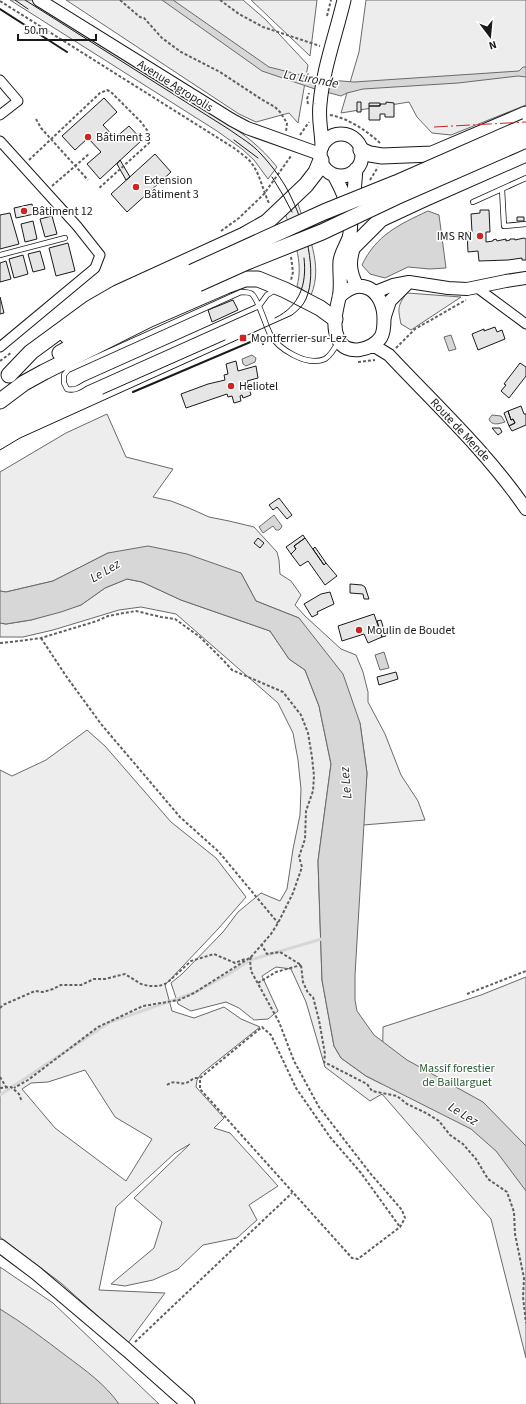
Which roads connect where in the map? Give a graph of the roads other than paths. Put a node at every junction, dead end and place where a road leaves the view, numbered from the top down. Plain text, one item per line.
1 (39, 0) edge
2 (343, 6) edge
3 (0, 80) edge
4 (526, 114) edge
5 (0, 115) edge
6 (321, 118) junction
7 (526, 126) edge
8 (336, 135) junction
9 (526, 140) edge
10 (0, 141) edge
11 (361, 150) junction
12 (321, 154) junction
13 (526, 154) edge
14 (356, 169) junction
15 (334, 175) junction
16 (526, 178) edge
17 (502, 189) junction
18 (473, 202) dead end
19 (526, 224) edge
20 (65, 238) dead end
21 (353, 248) junction
22 (0, 255) edge
23 (195, 278) junction
24 (526, 278) edge
25 (409, 282) junction
26 (357, 286) junction
27 (279, 288) junction
28 (472, 288) junction
29 (375, 293) junction
30 (339, 297) junction
31 (259, 306) junction
32 (384, 319) junction
33 (335, 320) junction
34 (526, 324) edge
35 (382, 336) junction
36 (339, 341) junction
37 (0, 347) edge
38 (372, 347) junction
39 (389, 355) junction
40 (4, 379) edge
41 (0, 398) edge
42 (0, 401) edge
43 (526, 509) edge
44 (0, 1246) edge
45 (188, 1404) edge

1 - 12 street, Avenue Agropolis
2 - 6 main road
3 - 5 street
4 - 11 main road
6 - 8 main road
6 - 12 main road
7 - 23 main road, bridge
8 - 11 main road
8 - 12 main road
9 - 23 main road, bridge
10 - 37 street
11 - 14 main road
12 - 15 main road
12 - 40 main road
13 - 21 main road
14 - 15 main road
14 - 21 main road
15 - 30 main road
16 - 17 lane
17 - 18 lane
17 - 19 lane
20 - 22 lane
21 - 26 main road
23 - 40 main road
23 - 41 main road
24 - 28 street
25 - 28 street
25 - 29 street
25 - 32 street
26 - 29 main road
26 - 30 main road
27 - 31 lane
27 - 33 main road
27 - 42 main road
28 - 34 street
29 - 32 main road
30 - 33 main road
31 - 31 lane
31 - 36 lane
32 - 35 main road
33 - 36 main road
35 - 38 main road
35 - 39 street
36 - 38 main road
38 - 39 street
39 - 43 street, Route de Mende
44 - 45 main road

